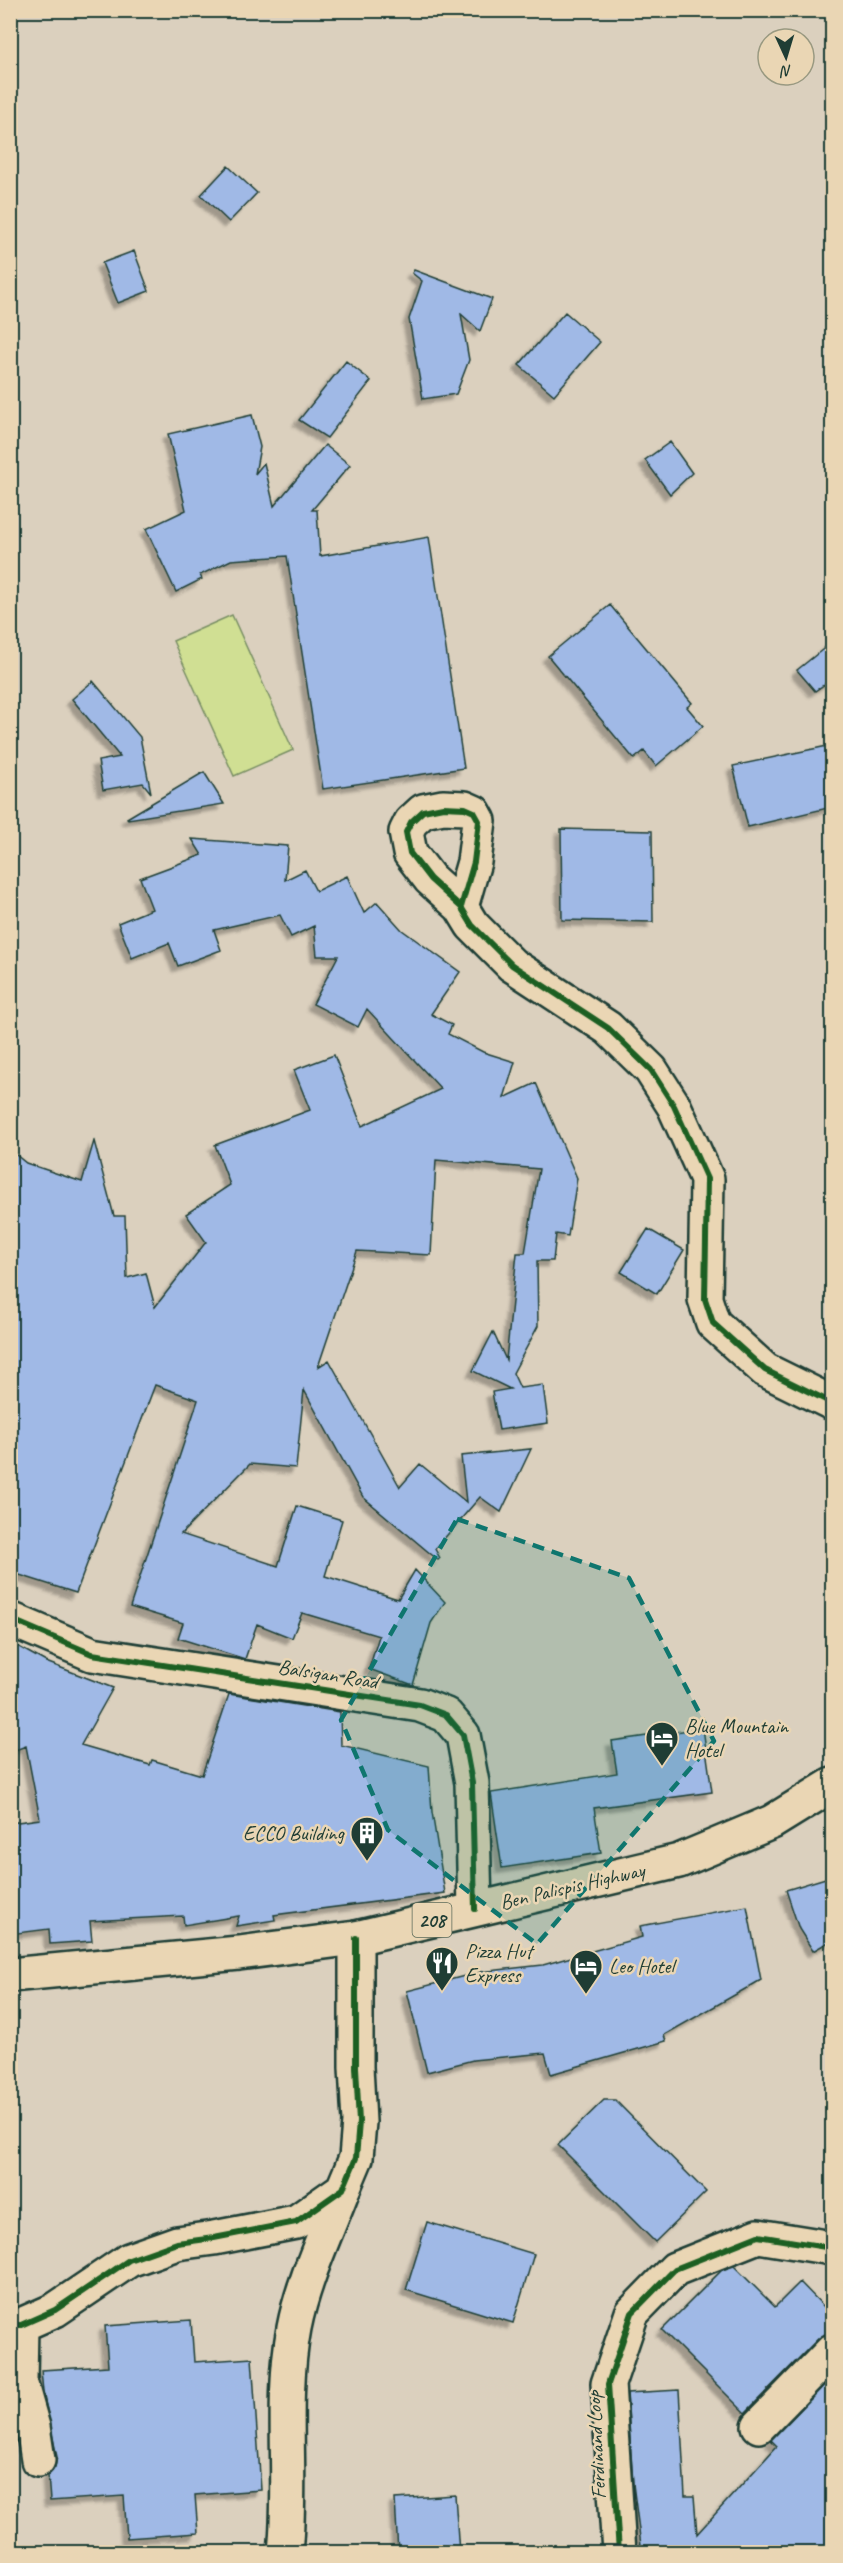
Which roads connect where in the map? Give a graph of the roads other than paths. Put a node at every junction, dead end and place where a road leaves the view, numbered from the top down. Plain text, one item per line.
1 (461, 907) dead end
2 (832, 1403) edge
3 (10, 1619) edge
4 (832, 1785) edge
5 (476, 1910) junction
6 (356, 1938) junction
7 (10, 1975) edge
8 (343, 2189) junction
9 (832, 2248) edge
10 (16, 2325) edge
11 (832, 2351) edge
12 (759, 2426) dead end
13 (38, 2460) dead end
14 (285, 2553) edge
15 (619, 2553) edge

1 - 2 street
3 - 5 street, Balsigan Road
4 - 5 street, Ben Palispis Highway / 208
5 - 6 street, Ben Palispis Highway / 208
6 - 7 street, Ben Palispis Highway / 208
6 - 8 street
8 - 10 street
8 - 14 street
9 - 15 street, Ferdinand Loop
10 - 13 street
11 - 12 street

